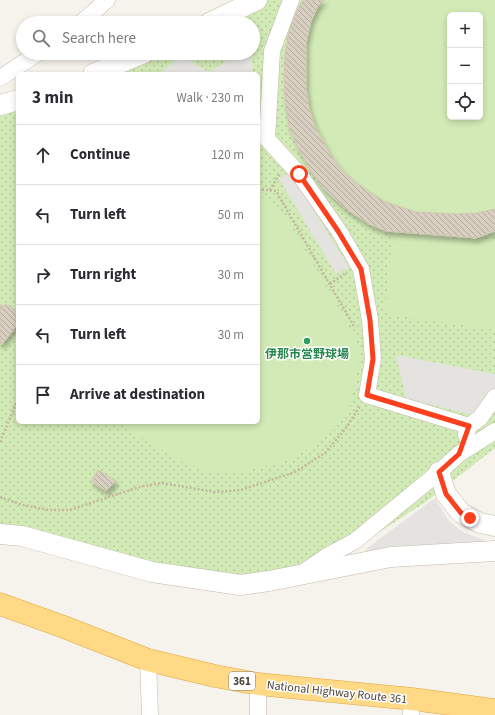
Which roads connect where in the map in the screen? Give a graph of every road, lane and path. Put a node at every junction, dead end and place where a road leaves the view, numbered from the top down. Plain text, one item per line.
1 (107, 0) edge
2 (257, 0) edge
3 (291, 0) edge
4 (89, 16) edge
5 (224, 16) edge
6 (27, 60) edge
7 (127, 60) edge
8 (98, 72) edge
9 (0, 78) edge
10 (16, 101) edge
11 (0, 105) edge
12 (287, 161) junction
13 (260, 189) edge
14 (270, 190) junction
15 (358, 264) junction
16 (330, 284) junction
17 (13, 330) dead end
18 (16, 331) edge
19 (358, 335) dead end
20 (367, 395) junction
21 (495, 397) edge
22 (16, 404) edge
23 (469, 426) junction
24 (495, 431) edge
25 (0, 442) edge
26 (459, 454) junction
27 (439, 472) junction
28 (0, 497) edge
29 (495, 526) edge
30 (0, 534) edge
31 (495, 551) edge
32 (299, 575) junction
33 (0, 604) edge
34 (148, 660) junction
35 (258, 684) junction
36 (411, 707) edge
37 (495, 710) edge
38 (150, 715) edge
39 (258, 715) edge

1 - 4 street
2 - 5 street
3 - 12 street
6 - 9 street
7 - 8 street
10 - 11 street
12 - 14 path
12 - 15 street
13 - 14 path
14 - 16 path
15 - 16 path
15 - 20 street
16 - 19 path
17 - 18 path
20 - 23 street
20 - 28 path
21 - 23 street
22 - 25 path
23 - 26 street
24 - 26 street
26 - 27 street
27 - 29 street
27 - 32 street
30 - 32 street
31 - 32 street
33 - 34 highway, National Highway Route 361 / 361
34 - 35 highway, National Highway Route 361 / 361
34 - 38 street
35 - 36 highway, National Highway Route 361 / 361
35 - 39 street
36 - 37 highway, National Highway Route 361 / 361

